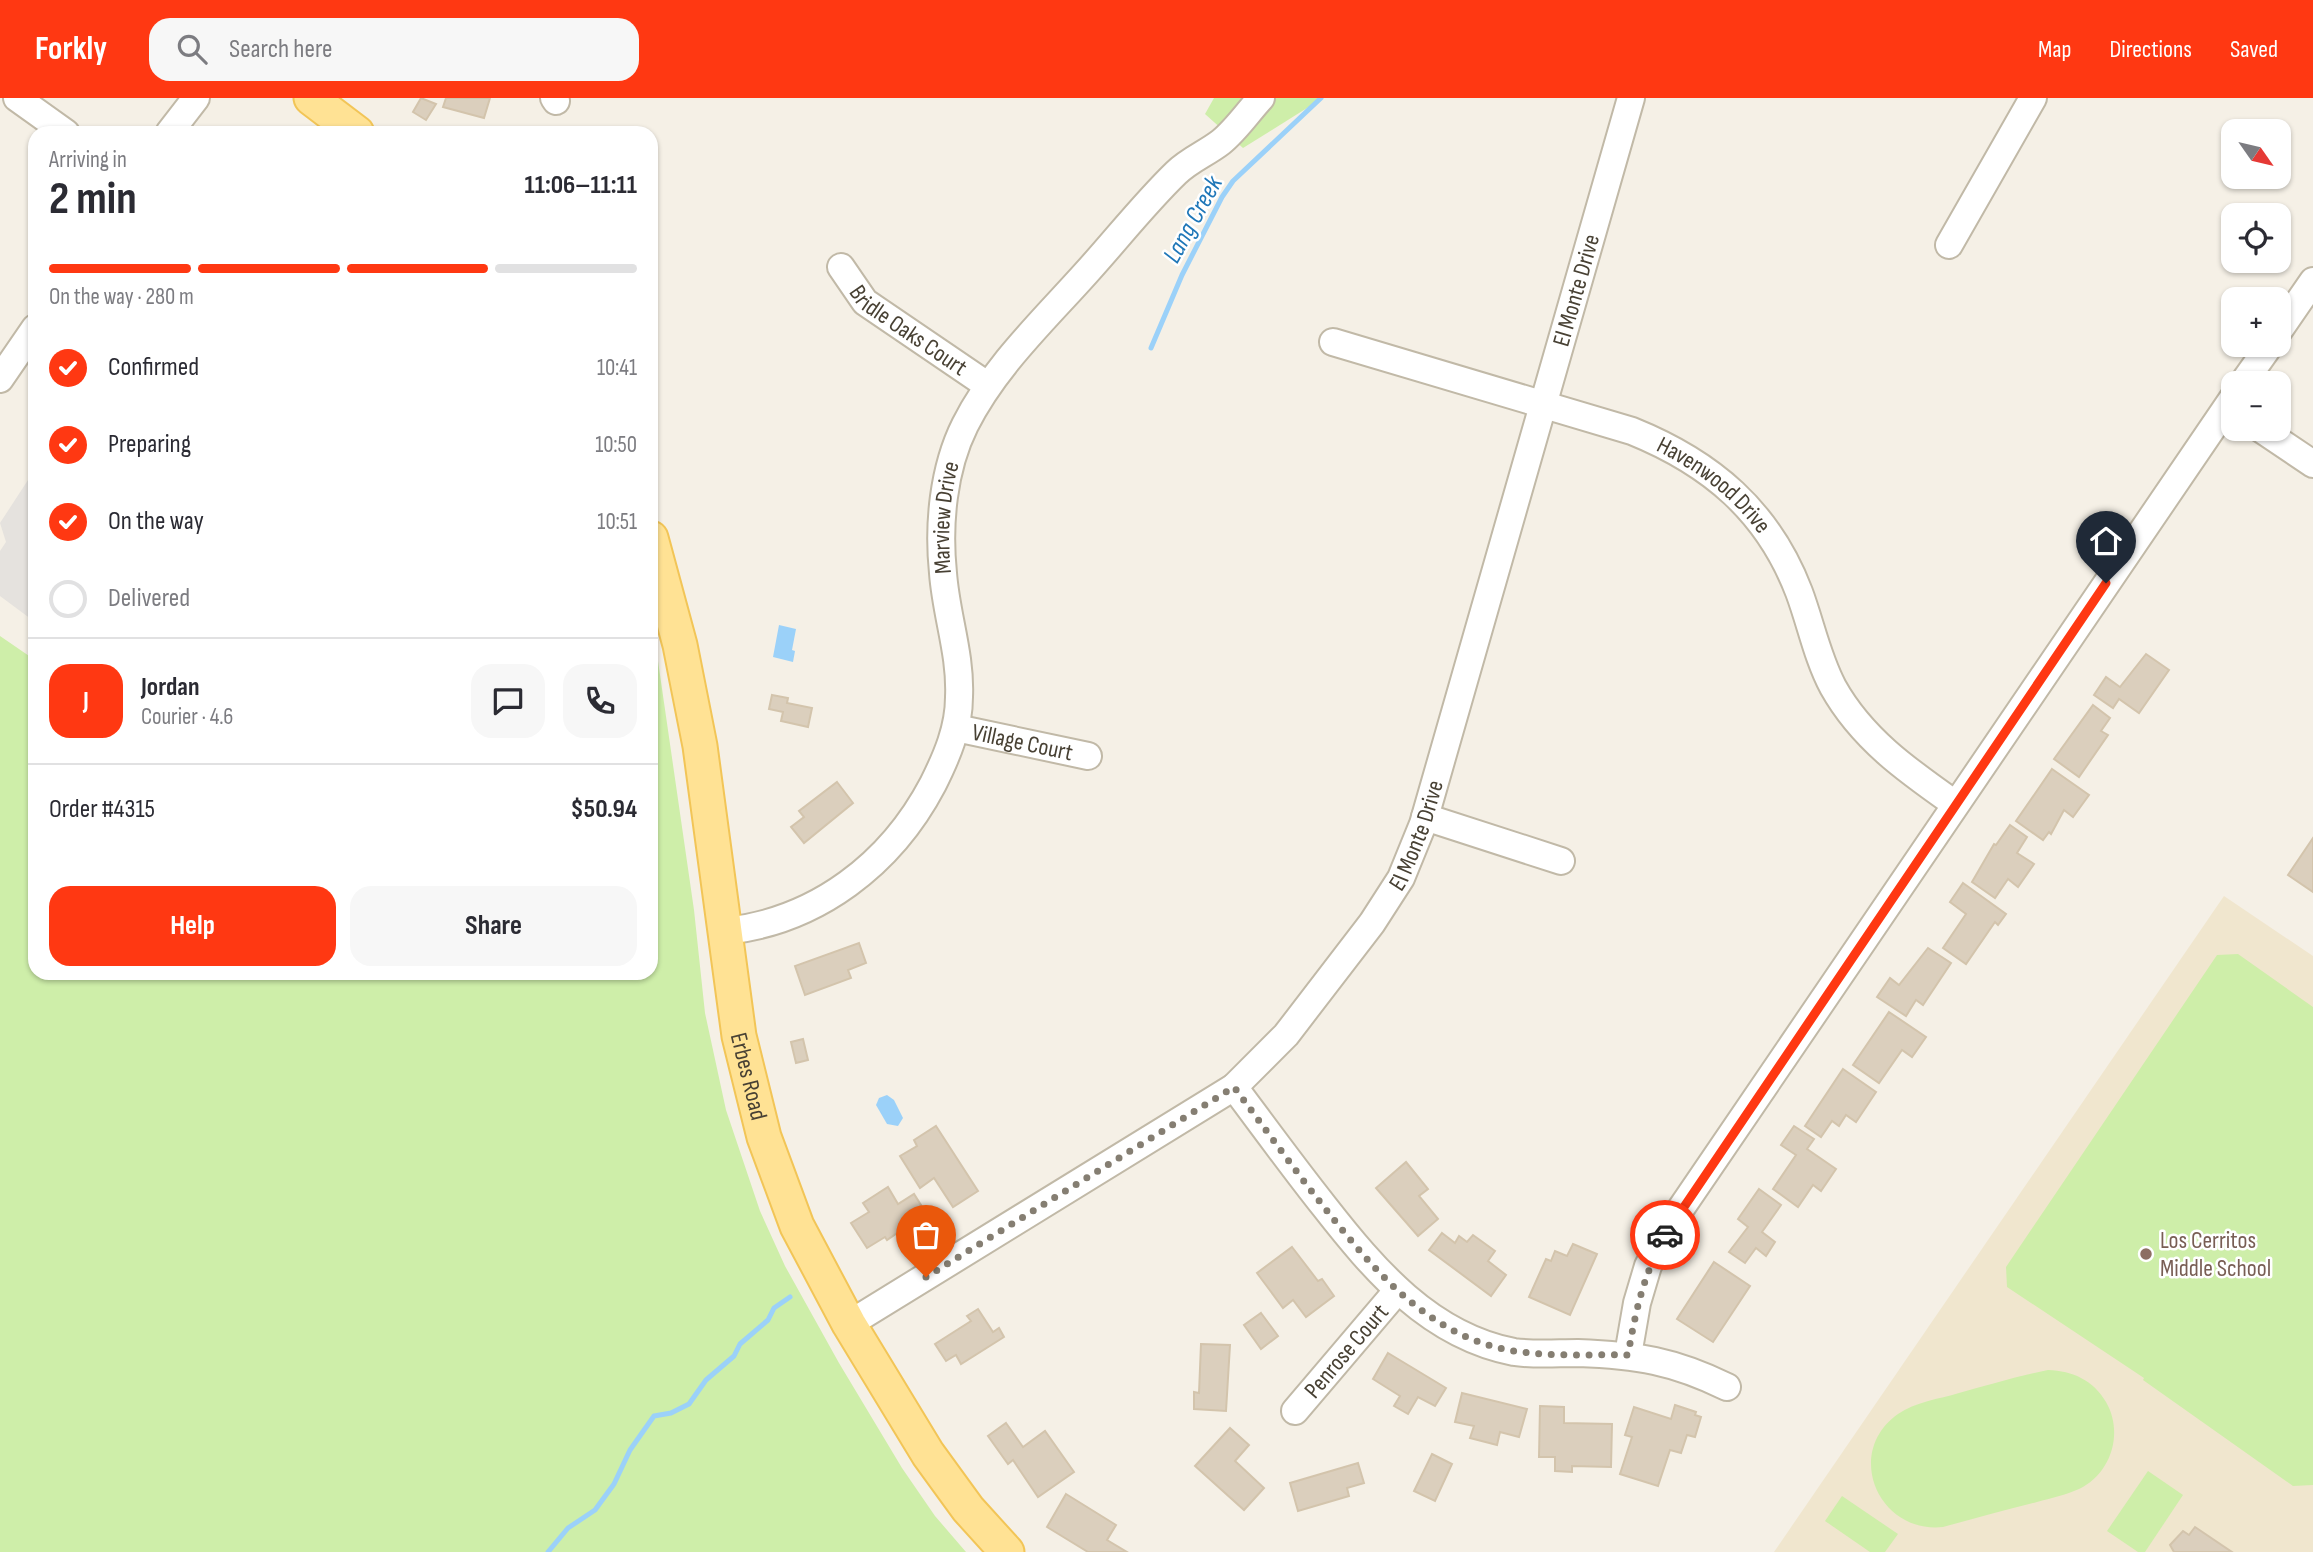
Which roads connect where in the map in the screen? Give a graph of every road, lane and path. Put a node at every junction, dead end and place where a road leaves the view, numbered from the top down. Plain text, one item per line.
1 (17, 98) edge
2 (195, 98) edge
3 (311, 98) edge
4 (1261, 98) edge
5 (1631, 98) edge
6 (2033, 98) edge
7 (56, 126) edge
8 (174, 126) edge
9 (348, 126) edge
10 (1949, 245) dead end
11 (841, 267) dead end
12 (2313, 281) edge
13 (2291, 313) edge
14 (28, 338) edge
15 (1334, 342) dead end
16 (0, 379) edge
17 (987, 385) junction
18 (1543, 406) junction
19 (2221, 419) edge
20 (2279, 441) edge
21 (2313, 464) edge
22 (658, 564) edge
23 (956, 728) junction
24 (1088, 756) dead end
25 (1955, 804) junction
26 (1425, 817) junction
27 (1561, 861) dead end
28 (726, 931) junction
29 (1234, 1087) junction
30 (1397, 1291) junction
31 (849, 1324) junction
32 (1628, 1355) junction
33 (1727, 1387) dead end
34 (1295, 1411) dead end
35 (1007, 1552) edge

1 - 7 street
2 - 8 street
3 - 9 main road
4 - 17 street, Marview Drive
5 - 18 street, El Monte Drive
6 - 10 street
11 - 17 street, Bridle Oaks Court
12 - 13 street
14 - 16 street
15 - 18 street, Havenwood Drive
17 - 23 street, Marview Drive
18 - 25 street, Havenwood Drive
18 - 26 street, El Monte Drive
19 - 25 street
20 - 21 street
22 - 28 main road, Erbes Road
23 - 24 street, Village Court
23 - 28 street, Marview Drive
25 - 32 street
26 - 27 street
26 - 29 street, El Monte Drive
28 - 31 main road, Erbes Road
29 - 30 street
29 - 31 street, El Monte Drive
30 - 32 street
30 - 34 street, Penrose Court
31 - 35 main road, Erbes Road
32 - 33 street

